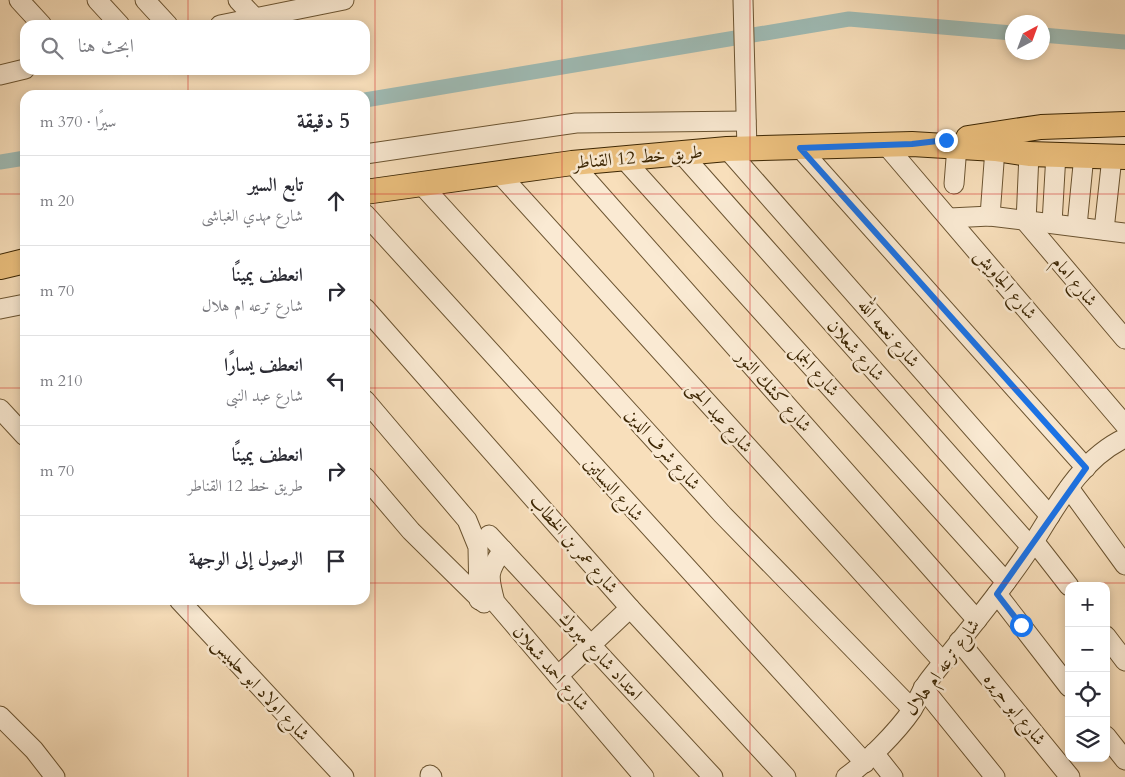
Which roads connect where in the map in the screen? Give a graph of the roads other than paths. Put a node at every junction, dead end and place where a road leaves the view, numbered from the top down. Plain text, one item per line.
1 (19, 0) edge
2 (98, 0) edge
3 (145, 0) edge
4 (238, 0) edge
5 (344, 0) edge
6 (743, 0) edge
7 (254, 18) junction
8 (37, 20) edge
9 (116, 20) edge
10 (163, 20) edge
11 (244, 20) edge
12 (20, 70) edge
13 (0, 75) edge
14 (746, 121) junction
15 (1125, 124) edge
16 (1125, 133) edge
17 (885, 144) junction
18 (978, 145) junction
19 (800, 148) junction
20 (737, 149) junction
21 (370, 153) edge
22 (681, 153) junction
23 (1121, 153) edge
24 (1029, 154) junction
25 (1056, 154) junction
26 (1084, 155) junction
27 (624, 158) junction
28 (572, 163) junction
29 (498, 172) junction
30 (420, 183) junction
31 (954, 184) dead end
32 (370, 191) edge
33 (990, 216) junction
34 (950, 218) junction
35 (370, 219) edge
36 (1026, 222) junction
37 (1052, 224) junction
38 (1077, 226) junction
39 (1104, 230) junction
40 (1125, 238) edge
41 (20, 262) edge
42 (0, 267) edge
43 (20, 305) edge
44 (0, 309) edge
45 (370, 314) edge
46 (1125, 339) edge
47 (370, 406) edge
48 (0, 409) edge
49 (1125, 425) edge
50 (20, 431) edge
51 (1122, 445) edge
52 (1086, 468) junction
53 (370, 482) edge
54 (1069, 488) junction
55 (1050, 516) junction
56 (489, 535) dead end
57 (1033, 544) junction
58 (503, 550) junction
59 (1125, 565) edge
60 (1066, 582) edge
61 (1002, 588) junction
62 (479, 600) junction
63 (184, 605) edge
64 (630, 608) junction
65 (977, 620) junction
66 (512, 624) junction
67 (959, 641) junction
68 (1110, 641) edge
69 (591, 646) junction
70 (1125, 661) edge
71 (943, 662) junction
72 (558, 676) junction
73 (1065, 681) edge
74 (922, 688) junction
75 (912, 709) junction
76 (0, 716) edge
77 (1110, 741) edge
78 (869, 758) junction
79 (1125, 760) edge
80 (54, 777) edge
81 (344, 777) edge
82 (644, 777) edge
83 (713, 777) edge
84 (786, 777) edge
85 (846, 777) edge
86 (893, 777) edge
87 (995, 777) edge
88 (1070, 777) edge

1 - 8 street
2 - 9 street
3 - 10 street
4 - 7 street
5 - 7 street
6 - 14 street
7 - 11 street
12 - 13 street
14 - 20 street
14 - 21 street
15 - 18 main road, طريق خط 12 القناطر
16 - 18 main road
17 - 18 main road, طريق خط 12 القناطر
17 - 19 main road, طريق خط 12 القناطر
17 - 34 street, شارع الجاويش
18 - 23 main road
18 - 24 main road, طريق خط 12 القناطر
18 - 31 street
18 - 33 street
19 - 20 main road, طريق خط 12 القناطر
19 - 52 street
20 - 22 main road, طريق خط 12 القناطر
20 - 55 street, شارع نعمه الله
22 - 27 main road, طريق خط 12 القناطر
22 - 57 street, شارع شعلان
23 - 26 main road, طريق خط 12 القناطر
23 - 39 street
24 - 25 main road, طريق خط 12 القناطر
24 - 36 street
25 - 26 main road, طريق خط 12 القناطر
25 - 37 street
26 - 38 street
27 - 28 main road, طريق خط 12 القناطر
27 - 61 street, شارع الجمل
28 - 29 main road, طريق خط 12 القناطر
28 - 65 street, شارع كشك النور
29 - 30 main road, طريق خط 12 القناطر
29 - 71 street, شارع عبد الحى
30 - 32 main road, طريق خط 12 القناطر
30 - 75 street, شارع شرف الدين
33 - 34 street
33 - 36 street
34 - 49 street, شارع الجاويش
35 - 78 street, شارع البساتين
36 - 37 street
36 - 46 street, شارع امام
37 - 38 street
38 - 39 street
39 - 40 street
41 - 42 main road
43 - 44 street
45 - 64 street, شارع عمر بن الخطاب
47 - 62 street
48 - 50 street
51 - 52 street, شارع ترعه ام هلال
52 - 54 street, شارع ترعه ام هلال
53 - 62 street
54 - 55 street, شارع ترعه ام هلال
54 - 59 street
55 - 57 street, شارع ترعه ام هلال
56 - 58 street, امتداد شارع مبروك
57 - 60 street, شارع شعلان
57 - 61 street, شارع ترعه ام هلال
58 - 66 street, شارع احمد شعلان
58 - 69 street, امتداد شارع مبروك
61 - 65 street, شارع ترعه ام هلال
61 - 73 street, شارع الجمل
62 - 66 street
63 - 81 street, شارع اولاد ابو حلميس
64 - 69 street
64 - 84 street, شارع عمر بن الخطاب
65 - 67 street, شارع ترعه ام هلال
66 - 72 street, شارع احمد شعلان
67 - 71 street, شارع ترعه ام هلال
67 - 88 street, شارع ابو حريره
68 - 70 street
69 - 72 street
69 - 83 street, امتداد شارع مبروك
71 - 74 street, شارع ترعه ام هلال
72 - 82 street, شارع احمد شعلان
74 - 75 street, شارع ترعه ام هلال
74 - 87 street
75 - 78 street, شارع ترعه ام هلال
76 - 80 street
77 - 79 street
78 - 85 street, شارع ترعه ام هلال
78 - 86 street, شارع البساتين

